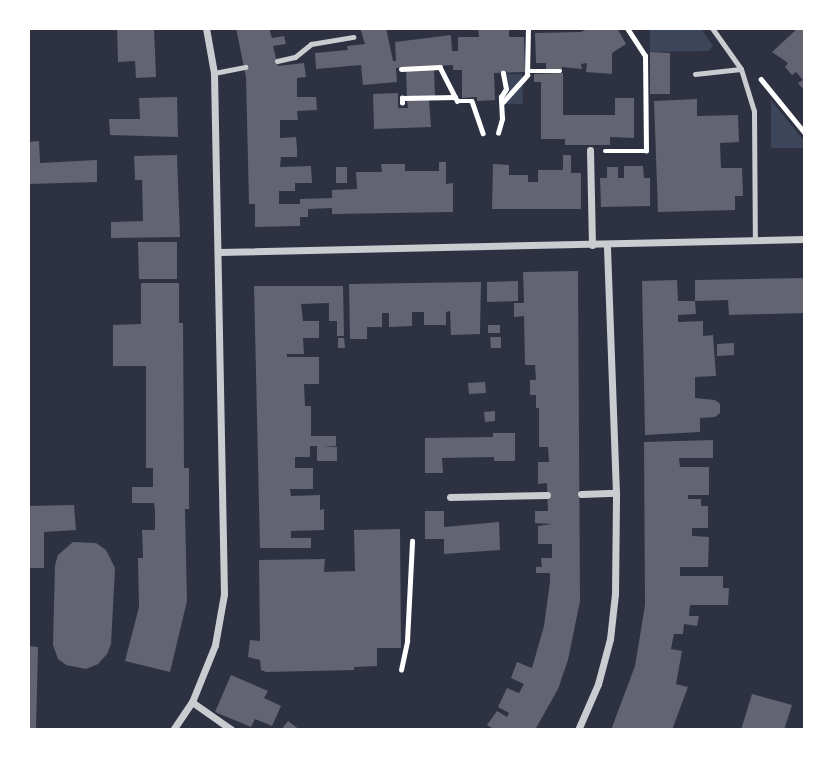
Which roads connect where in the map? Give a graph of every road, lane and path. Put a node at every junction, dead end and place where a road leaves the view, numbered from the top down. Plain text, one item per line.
1 (206, 28) edge
2 (627, 28) edge
3 (712, 28) edge
4 (528, 29) edge
5 (353, 37) dead end
6 (277, 61) dead end
7 (245, 67) dead end
8 (401, 69) dead end
9 (741, 69) junction
10 (527, 71) junction
11 (560, 71) dead end
12 (214, 73) junction
13 (503, 73) dead end
14 (695, 75) dead end
15 (760, 77) dead end
16 (455, 97) junction
17 (495, 101) dead end
18 (503, 102) junction
19 (402, 103) dead end
20 (483, 133) dead end
21 (498, 133) dead end
22 (805, 133) edge
23 (590, 150) joint
24 (805, 239) edge
25 (755, 240) junction
26 (593, 245) junction
27 (607, 245) junction
28 (219, 252) junction
29 (581, 494) dead end
30 (616, 494) junction
31 (547, 495) dead end
32 (450, 497) dead end
33 (412, 541) dead end
34 (401, 670) dead end
35 (192, 702) junction
36 (173, 730) edge
37 (232, 730) edge
38 (578, 730) edge

1 - 12 street
2 - 23 path
3 - 9 lane
4 - 10 path
5 - 6 lane
7 - 12 lane
8 - 16 path
9 - 14 lane
9 - 25 lane
10 - 11 path
10 - 18 path
12 - 28 street
13 - 18 path
15 - 22 path
16 - 19 path
16 - 20 path
17 - 18 path
18 - 21 path
23 - 26 street
24 - 25 street
25 - 27 street
26 - 27 street
26 - 28 street
27 - 30 street
28 - 35 street
29 - 30 street
30 - 38 street
31 - 32 street
33 - 34 path
35 - 36 street
35 - 37 street

